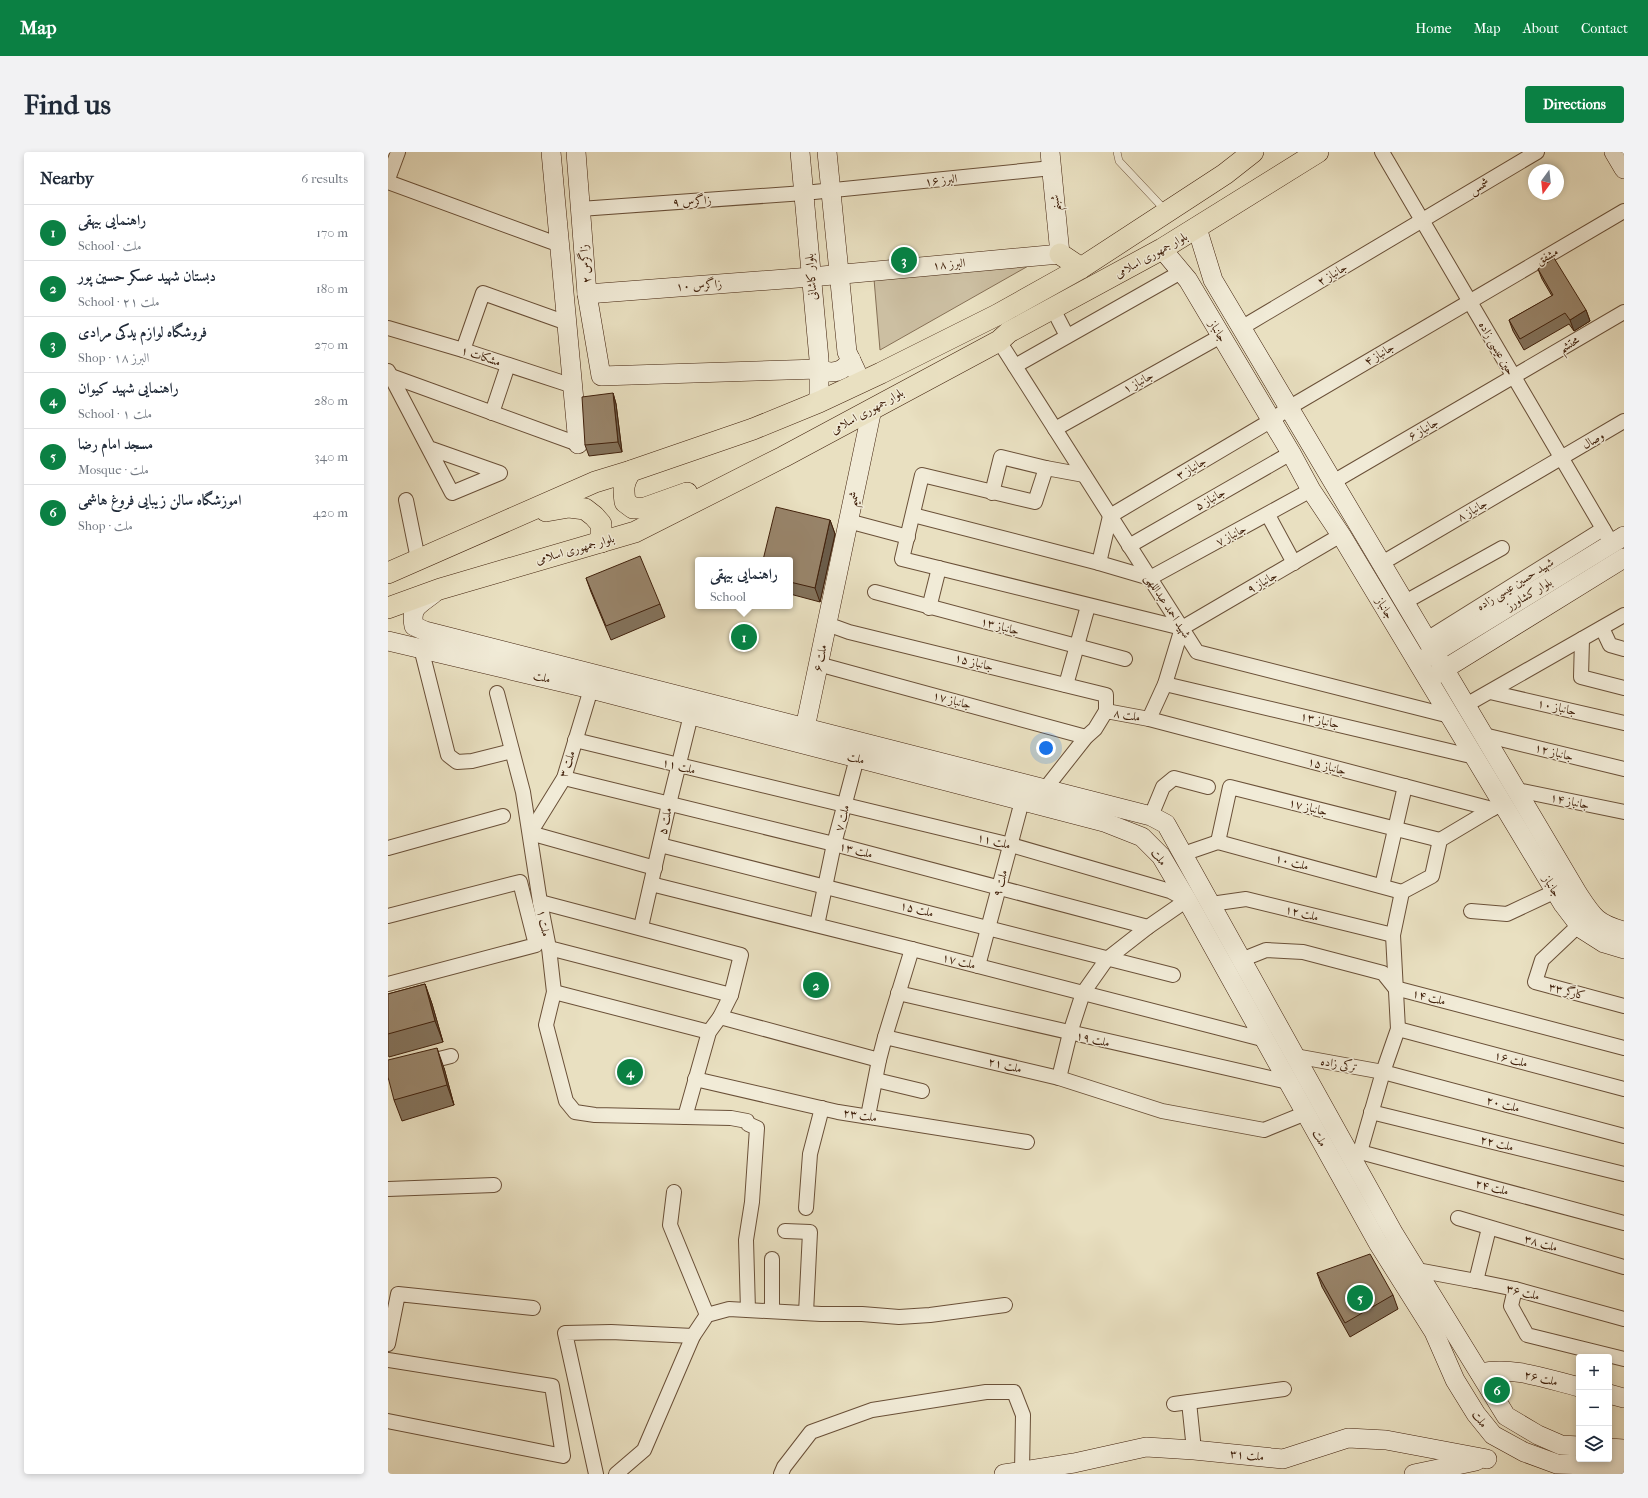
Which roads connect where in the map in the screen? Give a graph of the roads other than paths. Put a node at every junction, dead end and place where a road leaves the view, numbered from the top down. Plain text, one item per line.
1 (398, 152) edge
2 (550, 152) edge
3 (576, 152) edge
4 (800, 152) edge
5 (827, 152) edge
6 (1117, 152) edge
7 (1318, 152) edge
8 (1382, 152) edge
9 (1537, 152) edge
10 (1614, 152) edge
11 (1249, 153) edge
12 (1051, 160) edge
13 (1624, 169) edge
14 (388, 179) edge
15 (388, 182) edge
16 (831, 191) junction
17 (804, 193) junction
18 (580, 209) junction
19 (1624, 211) edge
20 (1167, 212) junction
21 (1422, 220) junction
22 (1197, 228) junction
23 (560, 246) junction
24 (1162, 249) junction
25 (1060, 254) junction
26 (1081, 268) junction
27 (1181, 272) junction
28 (839, 274) junction
29 (811, 276) junction
30 (587, 294) junction
31 (1469, 301) junction
32 (1052, 309) junction
33 (1624, 312) edge
34 (567, 322) junction
35 (388, 328) edge
36 (1242, 328) junction
37 (1067, 336) junction
38 (1221, 336) junction
39 (999, 341) junction
40 (463, 350) junction
41 (851, 360) junction
42 (508, 365) junction
43 (1015, 366) junction
44 (819, 369) junction
45 (389, 373) edge
46 (1514, 377) junction
47 (862, 383) junction
48 (573, 386) junction
49 (819, 402) junction
50 (1290, 407) junction
51 (872, 409) junction
52 (492, 413) junction
53 (1272, 420) junction
54 (1624, 421) edge
55 (1055, 429) junction
56 (578, 444) joint
57 (429, 448) junction
58 (1291, 453) junction
59 (1562, 458) junction
60 (760, 468) junction
61 (1046, 468) junction
62 (631, 471) junction
63 (1084, 475) junction
64 (1333, 482) junction
65 (1311, 490) junction
66 (992, 493) junction
67 (406, 500) dead end
68 (913, 515) junction
69 (1268, 515) junction
70 (1110, 516) junction
71 (513, 518) junction
72 (848, 521) junction
73 (1341, 535) junction
74 (908, 536) junction
75 (1613, 536) edge
76 (601, 542) junction
77 (1129, 546) junction
78 (1502, 548) dead end
79 (418, 559) junction
80 (1623, 561) edge
81 (1294, 563) junction
82 (1382, 563) junction
83 (1099, 564) junction
84 (940, 568) junction
85 (388, 573) edge
86 (1150, 578) junction
87 (440, 589) junction
88 (834, 589) joint
89 (875, 592) dead end
90 (1405, 602) junction
91 (1088, 606) junction
92 (388, 608) edge
93 (930, 608) junction
94 (1624, 615) edge
95 (827, 624) junction
96 (1182, 628) junction
97 (1602, 628) junction
98 (423, 639) junction
99 (1582, 639) junction
100 (388, 641) edge
101 (1431, 645) junction
102 (1077, 646) junction
103 (1624, 649) edge
104 (1125, 659) dead end
105 (1418, 663) junction
106 (818, 664) junction
107 (1444, 668) junction
108 (1428, 680) junction
109 (1165, 684) junction
110 (1066, 685) junction
111 (1624, 688) edge
112 (591, 689) junction
113 (1490, 692) junction
114 (497, 693) dead end
115 (1466, 705) junction
116 (1106, 711) junction
117 (691, 716) junction
118 (1450, 716) junction
119 (1150, 719) junction
120 (1624, 723) edge
121 (805, 728) junction
122 (1484, 735) junction
123 (1086, 737) junction
124 (575, 740) junction
125 (512, 751) junction
126 (1475, 757) junction
127 (857, 758) junction
128 (678, 766) junction
129 (1624, 769) edge
130 (564, 778) junction
131 (1208, 786) dead end
132 (1405, 786) junction
133 (1045, 789) junction
134 (1517, 790) junction
135 (1022, 801) junction
136 (669, 804) junction
137 (846, 805) junction
138 (1498, 806) junction
139 (1624, 812) edge
140 (503, 816) dead end
141 (1151, 816) junction
142 (1395, 830) junction
143 (530, 833) junction
144 (1440, 840) junction
145 (1218, 842) junction
146 (834, 844) junction
147 (660, 845) junction
148 (1011, 845) junction
149 (388, 848) edge
150 (1183, 854) junction
151 (655, 868) junction
152 (651, 884) junction
153 (825, 886) junction
154 (1382, 886) junction
155 (999, 888) junction
156 (1402, 892) junction
157 (1565, 896) junction
158 (1207, 898) junction
159 (1187, 900) junction
160 (540, 902) junction
161 (1471, 911) dead end
162 (388, 916) edge
163 (817, 925) junction
164 (1579, 925) junction
165 (988, 927) junction
166 (1148, 927) junction
167 (641, 928) junction
168 (1624, 931) edge
169 (1393, 935) junction
170 (549, 948) junction
171 (912, 949) junction
172 (1624, 949) edge
173 (1107, 959) junction
174 (1241, 960) junction
175 (978, 966) junction
176 (1173, 975) dead end
177 (388, 984) edge
178 (1395, 988) junction
179 (554, 992) junction
180 (898, 993) junction
181 (1083, 993) junction
182 (731, 995) junction
183 (1624, 1006) edge
184 (720, 1017) junction
185 (1398, 1029) junction
186 (709, 1032) junction
187 (1070, 1034) junction
188 (885, 1037) junction
189 (1266, 1040) junction
190 (1624, 1048) edge
191 (451, 1056) dead end
192 (1295, 1056) junction
193 (879, 1060) junction
194 (388, 1072) edge
195 (1383, 1072) junction
196 (1059, 1078) junction
197 (695, 1079) junction
198 (876, 1080) junction
199 (1288, 1082) junction
200 (1624, 1089) edge
201 (922, 1091) dead end
202 (822, 1108) junction
203 (1371, 1112) junction
204 (1306, 1113) junction
205 (868, 1116) junction
206 (685, 1117) junction
207 (1624, 1136) edge
208 (1027, 1142) dead end
209 (1348, 1157) junction
210 (1624, 1174) edge
211 (494, 1185) dead end
212 (388, 1189) edge
213 (674, 1192) dead end
214 (806, 1208) dead end
215 (1458, 1218) dead end
216 (1624, 1223) edge
217 (1489, 1228) junction
218 (785, 1231) dead end
219 (772, 1259) dead end
220 (1624, 1267) edge
221 (1417, 1270) junction
222 (1476, 1281) junction
223 (1515, 1289) junction
224 (1005, 1305) dead end
225 (532, 1308) dead end
226 (748, 1310) junction
227 (772, 1311) junction
228 (806, 1313) junction
229 (707, 1315) junction
230 (1624, 1319) edge
231 (1450, 1324) junction
232 (1434, 1332) junction
233 (693, 1336) junction
234 (388, 1344) edge
235 (1624, 1359) edge
236 (388, 1360) edge
237 (1480, 1372) junction
238 (1576, 1385) edge
239 (1284, 1389) dead end
240 (1612, 1395) edge
241 (1624, 1398) edge
242 (1189, 1402) junction
243 (1174, 1404) dead end
244 (388, 1421) edge
245 (1493, 1435) junction
246 (1576, 1446) edge
247 (1612, 1448) edge
248 (1624, 1448) edge
249 (1194, 1450) junction
250 (1488, 1466) edge
251 (1624, 1466) edge
252 (1022, 1471) junction
253 (596, 1474) edge
254 (616, 1474) edge
255 (782, 1474) edge
256 (1004, 1474) edge
257 (1414, 1474) edge

1 - 14 street
2 - 23 main road
3 - 18 main road, زاگرس ۲
4 - 17 main road, بلوار کاشانی
5 - 16 main road
6 - 20 lane
7 - 22 main road, بلوار جمهوری اسلامی
8 - 21 street, حین عیسی زاده
9 - 21 street, شمس
10 - 13 main road
11 - 20 main road, بلوار جمهوری اسلامی
12 - 16 street, البرز ۱۶
12 - 25 main road, شبنم
15 - 23 street
16 - 17 street, البرز ۱۶
16 - 28 main road
17 - 18 street, زاگرس ۹
17 - 29 main road, بلوار کاشانی
18 - 30 main road, زاگرس ۲
19 - 31 street, مشفق
20 - 26 main road, بلوار جمهوری اسلامی
21 - 31 street, حین عیسی زاده
21 - 36 street, جانباز ۲
22 - 24 main road, بلوار جمهوری اسلامی
22 - 36 main road, جانباز
23 - 34 main road
24 - 27 main road, جانباز
24 - 32 main road, بلوار جمهوری اسلامی
25 - 26 main road
25 - 28 main road, البرز ۱۸
26 - 47 main road, بلوار جمهوری اسلامی
27 - 37 street
27 - 38 main road, جانباز
28 - 29 main road, البرز ۱۸
28 - 41 main road
29 - 30 main road, زاگرس ۱۰
29 - 44 main road, بلوار کاشانی
30 - 44 main road, زاگرس ۲
31 - 46 street, حین عیسی زاده
31 - 50 street, جانباز ۴
32 - 37 street
32 - 39 main road, بلوار جمهوری اسلامی
33 - 46 street, محتشم
34 - 40 street
34 - 48 main road
35 - 40 street, مشکات ۱
36 - 50 main road, جانباز
37 - 43 street
38 - 53 main road, جانباز
38 - 55 street, جانباز ۱
39 - 43 street, شهید احمد عبداللهی
39 - 51 main road, بلوار جمهوری اسلامی
40 - 42 street, مشکات ۱
41 - 44 main road
41 - 47 main road
42 - 48 street, مشکات ۱
42 - 52 street
43 - 55 street, شهید احمد عبداللهی
44 - 49 main road, بلوار کاشانی
45 - 52 street
45 - 57 street
46 - 59 street, حین عیسی زاده
46 - 64 street, جانباز ۶
47 - 49 main road, بلوار جمهوری اسلامی
48 - 56 main road
49 - 62 main road, بلوار جمهوری اسلامی
50 - 53 street, جانباز ۴
50 - 64 main road, جانباز
51 - 60 main road, بلوار جمهوری اسلامی
51 - 72 main road, شمیم
52 - 56 street
53 - 58 main road, جانباز
53 - 70 street, جانباز ۳
54 - 59 street, وصال
55 - 63 street, شهید احمد عبداللهی
57 - 57 street
58 - 65 main road, جانباز
58 - 77 street, جانباز ۵
59 - 75 street, حین عیسی زاده
59 - 82 street, جانباز ۸
60 - 62 main road
60 - 76 main road, بلوار جمهوری اسلامی
61 - 63 street
61 - 66 street
61 - 66 street
62 - 71 main road, بلوار جمهوری اسلامی
63 - 70 street, شهید احمد عبداللهی
64 - 82 main road, جانباز
65 - 69 street, جانباز ۷
65 - 73 main road, جانباز
66 - 68 street
67 - 79 street
68 - 74 street
68 - 83 street
69 - 81 street
69 - 86 street, جانباز ۷
70 - 77 street, شهید احمد عبداللهی
70 - 83 street
71 - 76 main road
71 - 79 main road, بلوار جمهوری اسلامی
72 - 74 street
72 - 88 main road, شمیم
73 - 81 street, جانباز ۹
73 - 105 main road, جانباز
74 - 84 street
75 - 80 main road
75 - 101 main road, بلوار کشاورز
76 - 87 main road, بلوار جمهوری اسلامی
77 - 86 street, شهید احمد عبداللهی
78 - 90 street
79 - 85 main road, بلوار جمهوری اسلامی
80 - 107 main road, بلوار کشاورز
81 - 96 street, جانباز ۹
82 - 90 main road, جانباز
83 - 86 street
84 - 91 street
84 - 93 street
86 - 96 street, شهید احمد عبداللهی
87 - 92 main road, بلوار جمهوری اسلامی
87 - 98 main road
88 - 95 main road, ملت ۶
89 - 93 street, جانباز ۱۳
90 - 101 main road, جانباز
91 - 96 street
91 - 102 street
93 - 102 street, جانباز ۱۳
94 - 97 street
95 - 106 main road, ملت ۶
95 - 110 street, جانباز ۱۵
96 - 109 street, ملت ۸
96 - 118 street, شهید احمد عبداللهی
97 - 99 street
97 - 103 street
98 - 100 main road, ملت
98 - 112 main road, ملت
98 - 121 main road, ملت
98 - 125 street
99 - 111 street
99 - 113 street
101 - 105 main road, بلوار کشاورز
101 - 107 main road, جانباز
102 - 104 street, جانباز ۱۳
102 - 110 street
105 - 108 main road, جانباز
106 - 121 main road, ملت ۶
106 - 123 street, جانباز ۱۷
107 - 108 main road, بلوار کشاورز
107 - 115 main road, جانباز
108 - 118 main road, جانباز
109 - 119 street, ملت ۸
109 - 126 street, جانباز ۱۳
110 - 116 street, جانباز ۱۵
112 - 117 main road, ملت
112 - 124 street, ملت ۳
113 - 115 street
113 - 120 street, جانباز ۱۰
114 - 125 street, ملت ۱
115 - 122 main road, جانباز
116 - 119 street, ملت ۸
116 - 123 street, ملت ۸
117 - 127 main road, ملت
117 - 128 street, ملت ۵
118 - 126 main road, جانباز
119 - 132 street, جانباز ۱۵
121 - 133 main road, ملت
122 - 129 street, جانباز ۱۲
122 - 134 main road, جانباز
123 - 133 street, ملت ۸
124 - 128 street, ملت ۱۱
124 - 130 street, ملت ۳
125 - 143 street, ملت ۱
126 - 138 main road, جانباز
127 - 135 main road, ملت
127 - 137 street, ملت ۷
128 - 136 street, ملت ۵
128 - 137 street, ملت ۱۱
130 - 136 street, ملت ۱۳
130 - 143 street, ملت ۳
131 - 141 street
132 - 138 street, جانباز ۱۵
132 - 142 street
133 - 141 main road, ملت
134 - 139 street, جانباز ۱۴
134 - 157 main road, جانباز
135 - 148 street, ملت ۹
135 - 159 main road, ملت
136 - 146 street, ملت ۱۳
136 - 147 street, ملت ۵
137 - 146 street, ملت ۷
137 - 148 street, ملت ۱۱
138 - 144 street
138 - 157 main road, جانباز
140 - 149 street
141 - 150 main road, ملت
142 - 144 street, جانباز ۱۷
142 - 145 street, جانباز ۱۷
142 - 154 street
143 - 151 street
143 - 160 street, ملت ۱
144 - 156 street
145 - 150 street
145 - 154 street, ملت ۱۰
146 - 153 street, ملت ۷
146 - 155 street, ملت ۱۳
147 - 151 street, ملت ۵
147 - 153 street, ملت ۱۵
148 - 155 street, ملت ۹
148 - 159 street, ملت ۱۱
150 - 158 main road, ملت
151 - 152 street, ملت ۵
152 - 163 street, ملت ۱۷
152 - 167 street, ملت ۵
153 - 163 street, ملت ۷
153 - 165 street, ملت ۱۵
154 - 156 street, ملت ۱۰
155 - 165 street, ملت ۹
155 - 166 street, ملت ۱۳
156 - 169 street
157 - 161 street
157 - 164 main road, جانباز
157 - 168 main road, جانباز
158 - 159 main road
158 - 169 street, ملت ۱۲
158 - 174 main road, ملت
159 - 166 street
159 - 189 main road, ملت
160 - 167 street
160 - 170 street, ملت ۱
162 - 177 street
163 - 171 street, ملت ۱۷
164 - 172 main road, جانباز
164 - 183 street, کارگر ۳۳
165 - 173 street, ملت ۱۵
165 - 175 street, ملت ۹
166 - 173 street
167 - 182 street
169 - 178 street
170 - 179 street, ملت ۱
170 - 182 street
171 - 175 street, ملت ۱۷
171 - 180 street
173 - 176 street, ملت ۱۵
173 - 181 street
174 - 178 street
174 - 192 main road, ملت
175 - 181 street, ملت ۱۷
178 - 185 street
178 - 190 street, ملت ۱۴
179 - 186 street
179 - 206 street, ملت ۱
180 - 187 street, ملت ۱۹
180 - 188 street
181 - 187 street
181 - 189 street, ملت ۱۷
182 - 184 street
184 - 186 street
184 - 193 street
185 - 195 street
185 - 200 street, ملت ۱۶
186 - 197 street
187 - 196 street
187 - 199 street, ملت ۱۹
188 - 193 street
188 - 196 street, ملت ۲۱
189 - 199 main road, ملت
191 - 194 street
192 - 195 street, ترکی زاده
192 - 209 main road, ملت
193 - 198 street
195 - 203 street
195 - 207 street, ملت ۲۰
196 - 204 street, ملت ۲۱
197 - 202 street, ملت ۲۳
197 - 206 street
198 - 201 street
198 - 205 street
199 - 204 main road, ملت
202 - 205 street, ملت ۲۳
202 - 214 street
203 - 209 street
203 - 210 street, ملت ۲۲
204 - 209 main road, ملت
205 - 208 street, ملت ۲۳
206 - 226 street, ملت ۱
209 - 216 street, ملت ۲۴
209 - 221 main road, ملت
209 - 232 main road, ملت
211 - 212 street
213 - 229 street
215 - 217 street, ملت ۳۸
217 - 220 street, ملت ۳۸
217 - 222 street
218 - 228 street
219 - 227 street
221 - 222 street, ملت ۳۶
221 - 231 main road, ملت
222 - 223 street, ملت ۳۶
223 - 230 street, ملت ۳۶
223 - 235 street
224 - 228 street
225 - 234 street
226 - 227 street
226 - 229 street
227 - 228 street
229 - 233 street
231 - 232 main road
231 - 237 main road, ملت
232 - 245 main road, ملت
233 - 253 street
233 - 254 street
236 - 244 street
237 - 238 main road, ملت ۲۶
237 - 246 main road, ملت
239 - 242 street
240 - 241 main road
242 - 243 street
242 - 249 street
245 - 250 main road
245 - 251 main road, ملت
247 - 248 main road
249 - 250 main road, ملت ۳۱
249 - 252 main road, ملت ۳۱
250 - 257 main road
252 - 255 street
252 - 256 main road, ملت ۳۱

